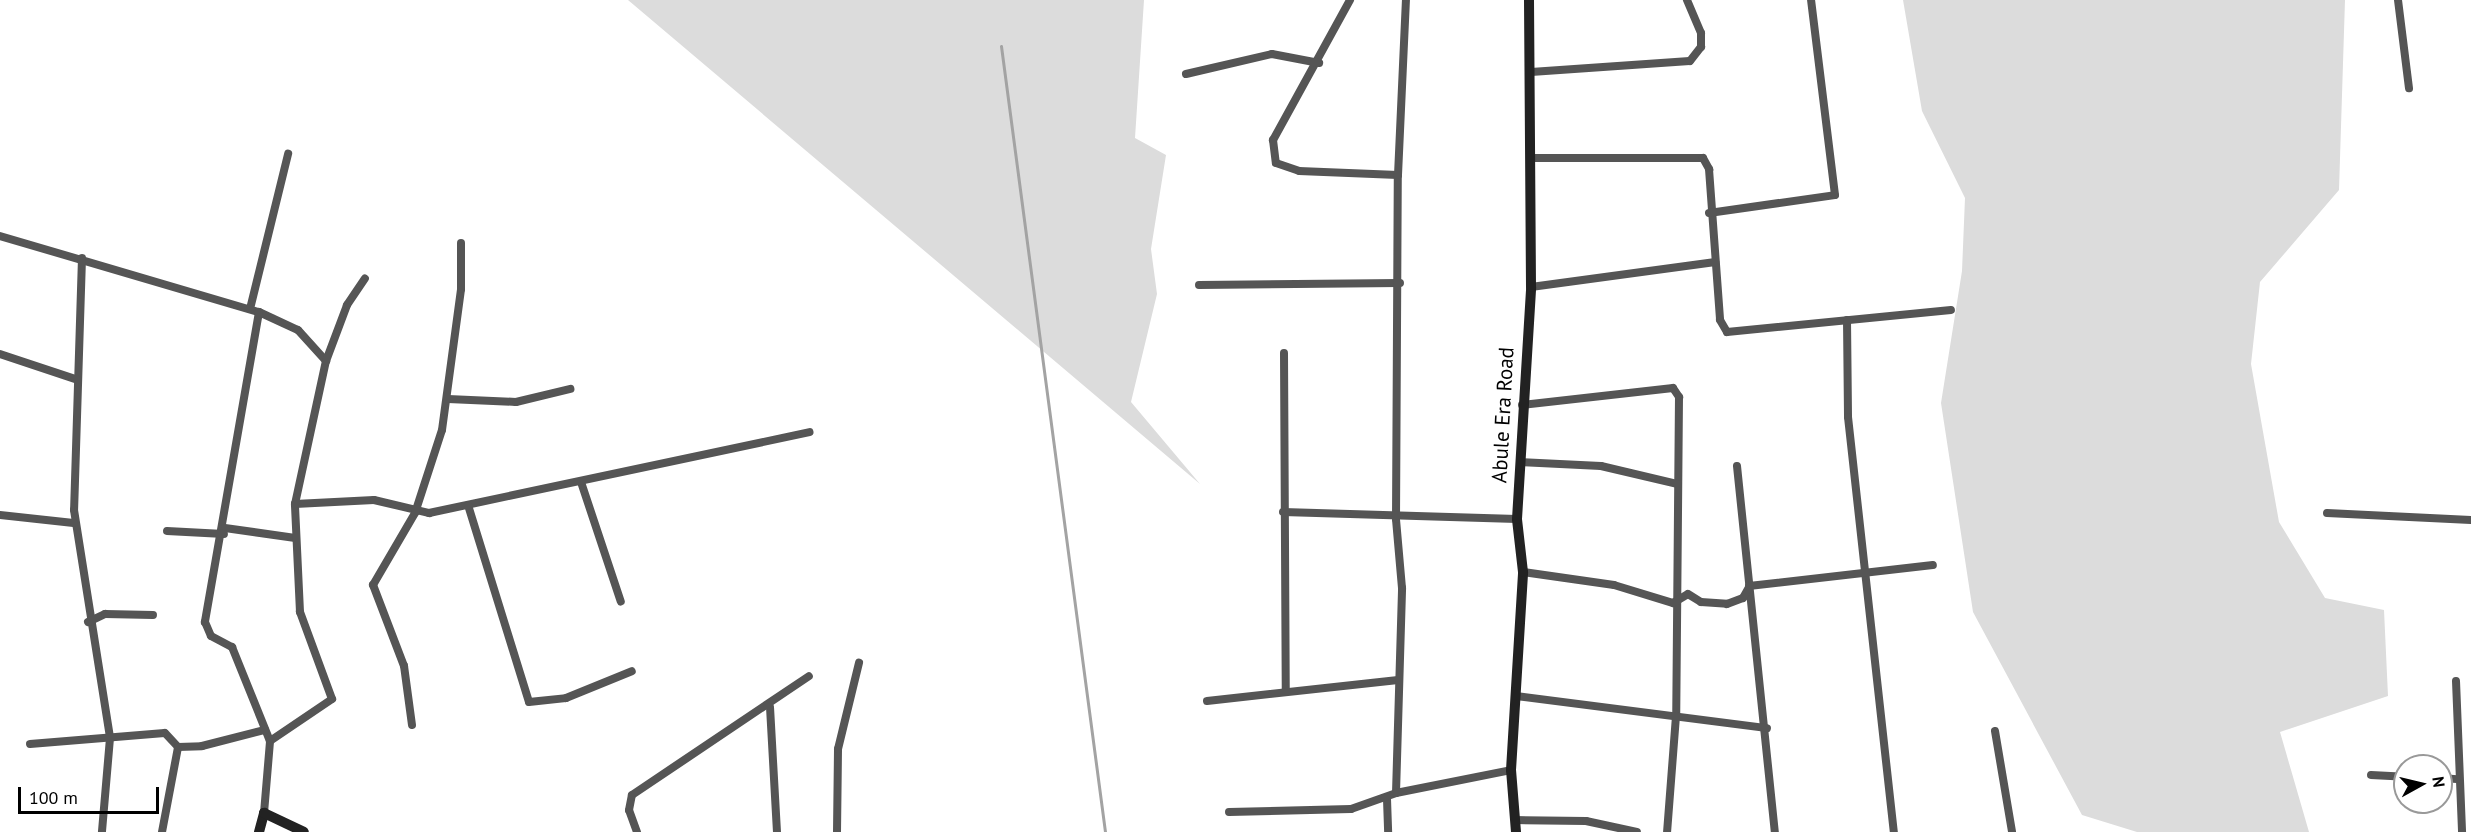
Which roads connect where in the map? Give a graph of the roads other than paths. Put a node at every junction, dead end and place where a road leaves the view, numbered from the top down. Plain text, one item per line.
1 (1350, 0) edge
2 (1406, 0) edge
3 (1529, 0) edge
4 (1687, 0) edge
5 (1811, 0) edge
6 (2398, 0) edge
7 (1318, 63) junction
8 (1531, 72) junction
9 (1186, 74) dead end
10 (2409, 88) dead end
11 (288, 154) dead end
12 (1530, 159) junction
13 (1398, 175) junction
14 (1709, 213) junction
15 (0, 236) edge
16 (460, 243) dead end
17 (82, 258) junction
18 (1715, 262) junction
19 (365, 278) dead end
20 (1400, 283) junction
21 (1199, 285) dead end
22 (1531, 286) junction
23 (250, 309) junction
24 (1951, 310) dead end
25 (259, 312) junction
26 (1847, 320) junction
27 (1284, 353) dead end
28 (0, 354) edge
29 (326, 361) junction
30 (78, 380) junction
31 (570, 389) dead end
32 (448, 399) junction
33 (1522, 405) junction
34 (809, 432) dead end
35 (1520, 462) junction
36 (1737, 466) dead end
37 (580, 482) junction
38 (1678, 484) junction
39 (295, 504) junction
40 (468, 505) junction
41 (1283, 512) junction
42 (415, 513) junction
43 (2327, 513) dead end
44 (0, 515) edge
45 (1396, 519) junction
46 (1516, 519) junction
47 (2471, 520) edge
48 (74, 523) junction
49 (166, 531) dead end
50 (224, 531) junction
51 (295, 538) junction
52 (1933, 564) dead end
53 (1523, 572) junction
54 (1863, 572) junction
55 (1749, 586) junction
56 (621, 602) dead end
57 (1673, 603) junction
58 (153, 615) dead end
59 (88, 622) junction
60 (860, 663) dead end
61 (632, 671) dead end
62 (809, 676) dead end
63 (1396, 681) junction
64 (2456, 681) dead end
65 (1286, 689) junction
66 (1516, 696) junction
67 (1207, 701) dead end
68 (770, 707) junction
69 (1676, 716) junction
70 (412, 725) dead end
71 (1767, 728) junction
72 (265, 730) junction
73 (1995, 731) dead end
74 (110, 738) junction
75 (270, 741) junction
76 (30, 744) dead end
77 (178, 747) junction
78 (1511, 770) junction
79 (2371, 776) dead end
80 (2393, 777) edge
81 (2453, 779) edge
82 (2457, 779) junction
83 (1395, 793) junction
84 (1387, 799) junction
85 (264, 813) junction
86 (1229, 813) dead end
87 (1515, 820) junction
88 (102, 832) edge
89 (162, 832) edge
90 (259, 832) edge
91 (304, 832) edge
92 (637, 832) edge
93 (777, 832) edge
94 (837, 832) edge
95 (1388, 832) edge
96 (1516, 832) edge
97 (1636, 832) edge
98 (1667, 832) edge
99 (1775, 832) edge
100 (1894, 832) edge
101 (2012, 832) edge
102 (2462, 832) edge

1 - 7 street
2 - 13 street
3 - 8 street, Abule Era Road
4 - 8 street
5 - 14 street
6 - 10 street
7 - 9 street
7 - 13 street
8 - 12 street, Abule Era Road
11 - 23 street
12 - 14 street
12 - 22 street, Abule Era Road
13 - 20 street
14 - 18 street
15 - 17 street
16 - 32 street
17 - 23 street
17 - 30 street
18 - 22 street
18 - 26 street
19 - 29 street
20 - 21 street
20 - 45 street
22 - 33 street, Abule Era Road
23 - 25 street
24 - 26 street
25 - 29 street
25 - 50 street
26 - 54 street
27 - 41 street
28 - 30 street
29 - 39 street
30 - 48 street
31 - 32 street
32 - 42 street
33 - 35 street, Abule Era Road
33 - 38 street
34 - 37 street
35 - 38 street
35 - 46 street, Abule Era Road
36 - 55 street
37 - 40 street
37 - 56 street
38 - 57 street
39 - 42 street
39 - 51 street
40 - 42 street
40 - 61 street
41 - 45 street
41 - 65 street
42 - 70 street
43 - 47 street
44 - 48 street
45 - 46 street
45 - 63 street
46 - 53 street, Abule Era Road
48 - 59 street
49 - 50 street
50 - 51 street
50 - 72 street
51 - 75 street
52 - 54 street
53 - 57 street
53 - 66 street, Abule Era Road
54 - 55 street
54 - 100 street
55 - 57 street
55 - 71 street
57 - 69 street
58 - 59 street
59 - 74 street
60 - 94 street
62 - 68 street
63 - 65 street
63 - 83 street
64 - 82 street
65 - 67 street
66 - 69 street
66 - 78 street, Abule Era Road
68 - 92 street
68 - 93 street
69 - 71 street
69 - 98 street
71 - 99 street
72 - 75 street
72 - 77 street
73 - 101 street
74 - 76 street
74 - 77 street
74 - 88 street
75 - 85 street
77 - 89 street
78 - 83 street
78 - 87 street, Abule Era Road
79 - 80 street
81 - 82 street
82 - 102 street
83 - 84 street
84 - 86 street
84 - 95 street
85 - 90 street
85 - 91 street
87 - 96 street, Abule Era Road
87 - 97 street

